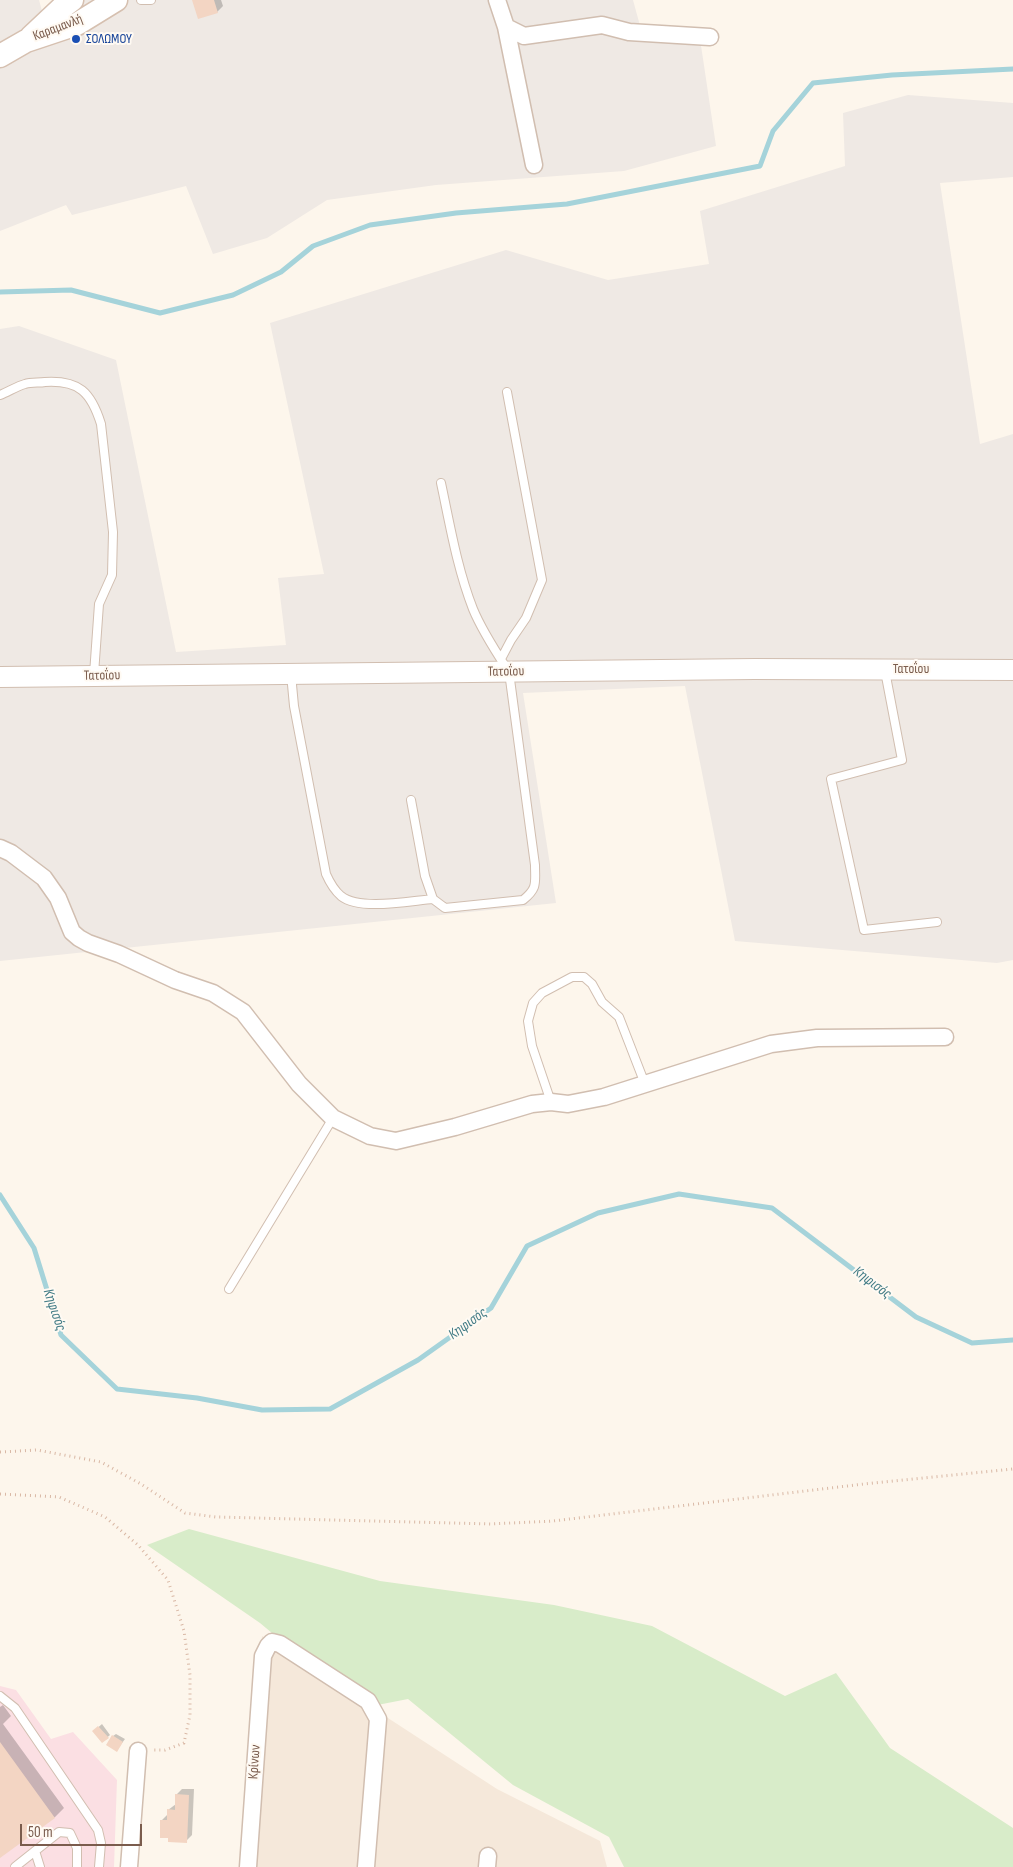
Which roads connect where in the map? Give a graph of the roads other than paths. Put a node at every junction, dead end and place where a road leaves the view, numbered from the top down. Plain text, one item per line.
1 (72, 0) edge
2 (116, 0) edge
3 (141, 0) edge
4 (151, 0) edge
5 (498, 0) edge
6 (506, 27) junction
7 (710, 37) dead end
8 (26, 41) junction
9 (0, 56) edge
10 (534, 165) dead end
11 (507, 392) dead end
12 (0, 395) edge
13 (441, 483) dead end
14 (505, 665) junction
15 (885, 669) junction
16 (1013, 670) edge
17 (291, 674) junction
18 (93, 676) junction
19 (0, 678) edge
20 (411, 800) dead end
21 (0, 848) edge
22 (433, 899) junction
23 (937, 922) dead end
24 (945, 1037) dead end
25 (645, 1084) junction
26 (551, 1102) junction
27 (334, 1118) junction
28 (229, 1289) dead end
29 (0, 1696) edge
30 (138, 1750) road end
31 (35, 1851) junction
32 (15, 1867) edge
33 (40, 1867) edge
34 (77, 1867) edge
35 (99, 1867) edge
36 (129, 1867) edge
37 (248, 1867) edge
38 (366, 1867) edge

1 - 8 main road, Καραμανλή
2 - 8 main road, Καραμανλή
3 - 4 lane
5 - 6 street
6 - 7 street
6 - 10 street
8 - 9 main road, Καραμανλή
11 - 14 lane
12 - 18 lane
13 - 14 lane
14 - 15 street, Τατοΐου
14 - 17 street, Τατοΐου
14 - 22 lane
15 - 16 street, Τατοΐου
15 - 23 lane
17 - 18 street, Τατοΐου
17 - 22 lane
18 - 19 street, Τατοΐου
20 - 22 lane
21 - 27 street
24 - 25 street
25 - 26 street
25 - 26 lane
26 - 27 street
27 - 28 lane
29 - 35 lane
30 - 36 street
31 - 32 lane
31 - 33 lane
31 - 34 lane
37 - 38 street, Κρίνων

